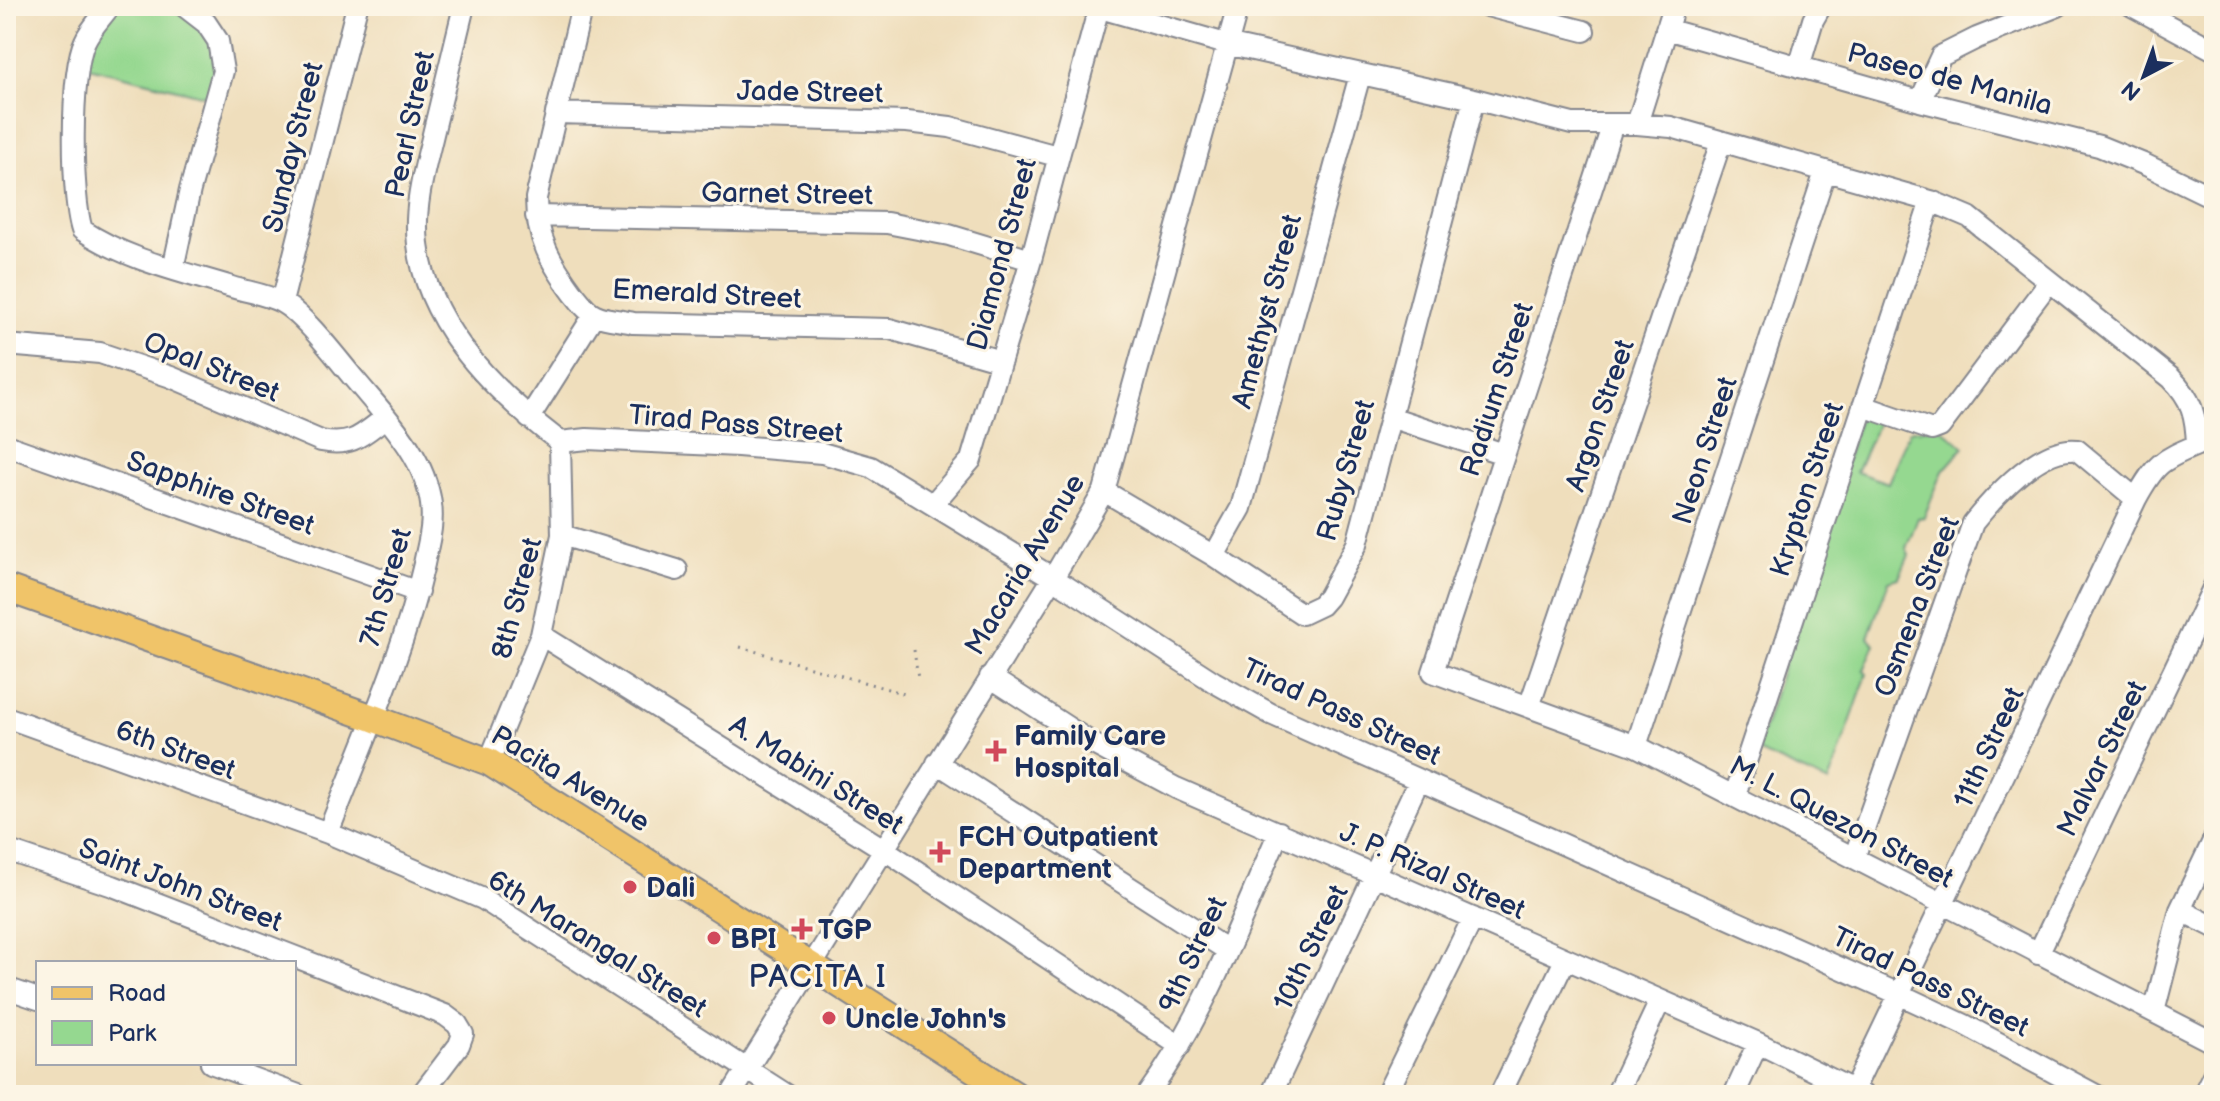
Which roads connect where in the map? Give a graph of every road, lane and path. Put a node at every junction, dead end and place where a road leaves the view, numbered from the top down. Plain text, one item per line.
1 (110, 6) edge
2 (184, 6) edge
3 (357, 6) edge
4 (464, 6) edge
5 (582, 6) edge
6 (1238, 6) edge
7 (1487, 6) edge
8 (1674, 6) edge
9 (1821, 6) edge
10 (2058, 6) edge
11 (2132, 6) edge
12 (1096, 7) edge
13 (1548, 14) edge
14 (1666, 29) junction
15 (1584, 31) dead end
16 (1226, 44) junction
17 (2214, 50) edge
18 (1799, 67) junction
19 (1360, 75) junction
20 (1474, 99) junction
21 (1920, 101) junction
22 (556, 113) junction
23 (1613, 124) junction
24 (1637, 124) junction
25 (1721, 142) junction
26 (1057, 156) junction
27 (1825, 172) junction
28 (2214, 198) edge
29 (1931, 201) junction
30 (536, 216) junction
31 (1031, 260) junction
32 (173, 269) junction
33 (2049, 282) junction
34 (282, 302) junction
35 (594, 315) junction
36 (6, 345) edge
37 (1001, 361) junction
38 (1863, 406) junction
39 (386, 417) junction
40 (1390, 417) junction
41 (529, 418) junction
42 (560, 442) junction
43 (6, 445) edge
44 (2206, 449) edge
45 (1504, 454) junction
46 (1104, 491) junction
47 (2136, 499) junction
48 (933, 504) junction
49 (562, 535) junction
50 (1214, 556) junction
51 (677, 570) dead end
52 (1053, 578) junction
53 (2214, 586) edge
54 (6, 588) edge
55 (418, 592) junction
56 (541, 635) junction
57 (740, 647) dead end
58 (914, 650) dead end
59 (1433, 672) joint
60 (990, 677) junction
61 (918, 679) dead end
62 (909, 695) dead end
63 (1529, 707) junction
64 (6, 717) edge
65 (373, 718) junction
66 (1636, 746) junction
67 (489, 762) junction
68 (937, 763) junction
69 (1419, 780) junction
70 (1735, 795) junction
71 (1279, 832) junction
72 (328, 833) junction
73 (2214, 839) edge
74 (6, 850) edge
75 (885, 850) junction
76 (1854, 858) junction
77 (1377, 874) junction
78 (1943, 906) junction
79 (2180, 910) junction
80 (1473, 918) junction
81 (2214, 927) edge
82 (1227, 950) junction
83 (2038, 954) junction
84 (1565, 960) junction
85 (813, 965) junction
86 (6, 988) edge
87 (1901, 995) junction
88 (36, 998) edge
89 (1660, 1001) junction
90 (2154, 1012) junction
91 (1758, 1043) junction
92 (2214, 1043) edge
93 (1180, 1046) junction
94 (216, 1065) edge
95 (747, 1071) junction
96 (2214, 1073) edge
97 (1856, 1093) edge
98 (298, 1095) edge
99 (421, 1095) edge
100 (731, 1095) edge
101 (787, 1095) edge
102 (1015, 1095) edge
103 (1147, 1095) edge
104 (1271, 1095) edge
105 (1386, 1095) edge
106 (1500, 1095) edge
107 (1616, 1095) edge
108 (1734, 1095) edge
109 (2096, 1095) edge
110 (2203, 1095) edge

1 - 32 street
2 - 32 street
3 - 34 street, Sunday Street
4 - 41 street, Pearl Street
5 - 22 street, Emerald Street
6 - 16 street, Macaria Avenue
7 - 13 street
8 - 14 street
9 - 18 street
10 - 21 street
11 - 17 street
12 - 16 street
12 - 26 street, Diamond Street
13 - 15 street
14 - 18 street, Paseo de Manila
14 - 24 street
16 - 19 street
16 - 46 street, Macaria Avenue
18 - 21 street, Paseo de Manila
19 - 20 street
19 - 50 street, Amethyst Street
20 - 23 street
20 - 40 street, Ruby Street
21 - 28 street, Paseo de Manila
22 - 26 street, Jade Street
22 - 30 street, Emerald Street
23 - 24 street
23 - 45 street, Radium Street
24 - 25 street
25 - 27 street
25 - 63 street, Argon Street
26 - 31 street, Diamond Street
27 - 29 street
27 - 66 street, Neon Street
29 - 33 street
29 - 38 street, Krypton Street
30 - 31 street, Garnet Street
30 - 35 street, Emerald Street
31 - 37 street, Diamond Street
32 - 34 street
33 - 38 street
33 - 44 street
34 - 39 street, 7th Street
35 - 37 street, Emerald Street
35 - 41 street
36 - 39 street, Opal Street
37 - 48 street, Diamond Street
38 - 70 street, Krypton Street
39 - 55 street, 7th Street
40 - 45 street
40 - 50 street, Ruby Street
41 - 42 street, Pearl Street
42 - 48 street, Tirad Pass Street
42 - 49 street, 8th Street
43 - 55 street, Sapphire Street
44 - 47 street, 11th Street
45 - 59 street, Radium Street
46 - 50 street, Ruby Street
46 - 52 street, Macaria Avenue
47 - 76 street, Osmena Street
47 - 78 street, 11th Street
48 - 52 street, Tirad Pass Street
49 - 51 street
49 - 56 street, 8th Street
52 - 60 street, Macaria Avenue
52 - 69 street, Tirad Pass Street
53 - 83 street, Malvar Street
54 - 65 main road, Pacita Avenue
55 - 65 street, 7th Street
56 - 67 street, 8th Street
56 - 75 street, A. Mabini Street
57 - 62 path
58 - 61 path
59 - 63 street, M. L. Quezon Street
60 - 68 street, Macaria Avenue
60 - 71 street, J. P. Rizal Street
63 - 66 street, M. L. Quezon Street
64 - 72 street, 6th Street
65 - 67 main road, Pacita Avenue
65 - 72 street, 7th Street
66 - 70 street, M. L. Quezon Street
67 - 85 main road, Pacita Avenue
68 - 75 street, Macaria Avenue
68 - 82 street
69 - 77 street, 10th Street
69 - 87 street, Tirad Pass Street
70 - 76 street, M. L. Quezon Street
71 - 77 street, J. P. Rizal Street
71 - 82 street, 9th Street
72 - 95 street, 6th Marangal Street
73 - 79 street
74 - 99 street, Saint John Street
75 - 85 street, Macaria Avenue
75 - 93 street, A. Mabini Street
76 - 78 street, M. L. Quezon Street
77 - 80 street, J. P. Rizal Street
77 - 104 street, 10th Street
78 - 83 street, M. L. Quezon Street
78 - 87 street, 11th Street
79 - 81 street
79 - 90 street
80 - 84 street, J. P. Rizal Street
80 - 105 street
82 - 93 street, 9th Street
83 - 90 street, M. L. Quezon Street
84 - 89 street, J. P. Rizal Street
84 - 106 street
85 - 95 street, Macaria Avenue
85 - 102 main road, Pacita Avenue
86 - 88 street
87 - 97 street, 11th Street
87 - 109 street, Tirad Pass Street
89 - 91 street, J. P. Rizal Street
89 - 107 street
90 - 92 street, M. L. Quezon Street
91 - 97 street, J. P. Rizal Street
91 - 108 street
93 - 103 street, 9th Street
94 - 98 street
95 - 100 street, Macaria Avenue
95 - 101 street, 6th Marangal Street
96 - 110 street

